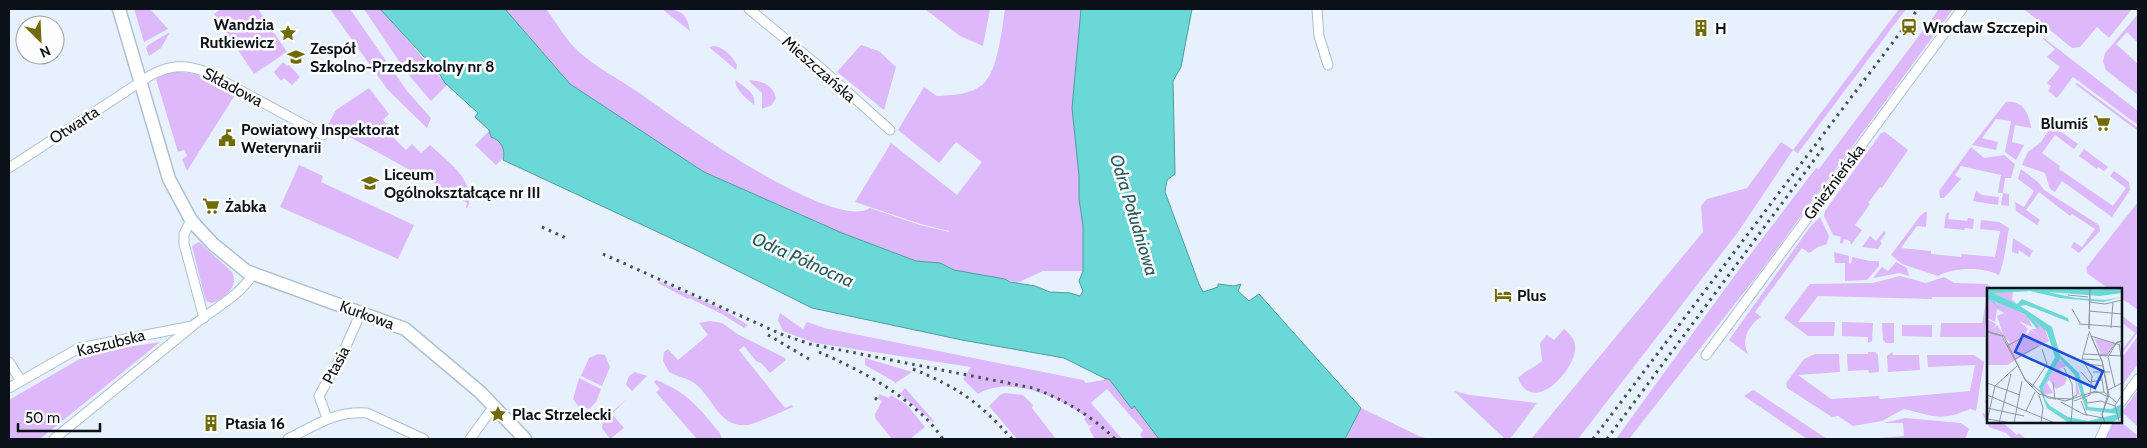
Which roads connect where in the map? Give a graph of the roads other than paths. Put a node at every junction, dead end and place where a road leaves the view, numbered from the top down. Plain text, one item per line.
1 (119, 9) edge
2 (749, 9) edge
3 (1317, 9) edge
4 (1962, 9) edge
5 (1328, 65) dead end
6 (140, 82) junction
7 (890, 130) dead end
8 (323, 135) dead end
9 (9, 168) edge
10 (191, 220) junction
11 (251, 277) junction
12 (361, 312) junction
13 (204, 318) junction
14 (192, 326) junction
15 (1706, 355) dead end
16 (9, 362) edge
17 (2138, 379) edge
18 (21, 381) junction
19 (9, 388) edge
20 (2122, 401) edge
21 (494, 406) junction
22 (327, 418) junction
23 (2108, 423) edge
24 (54, 439) edge
25 (288, 439) edge
26 (424, 439) edge
27 (470, 439) edge
28 (525, 439) edge
29 (2100, 439) edge

1 - 6 main road, Kurkowa
2 - 7 street, Mieszczańska
3 - 5 street
4 - 15 street, Gnieźnieńska
6 - 8 street, Składowa
6 - 9 street, Otwarta
6 - 10 main road, Kurkowa
10 - 11 main road, Kurkowa
10 - 13 street
11 - 12 main road, Kurkowa
11 - 13 street, Kaszubska
12 - 21 main road, Kurkowa
12 - 22 street, Ptasia
13 - 14 street, Kaszubska
14 - 18 street, Kaszubska
14 - 24 street, Kaszubska
16 - 18 street
17 - 20 street
18 - 19 street, Kaszubska
21 - 27 street
21 - 28 main road, Kurkowa
22 - 25 street
22 - 26 street
23 - 29 street

